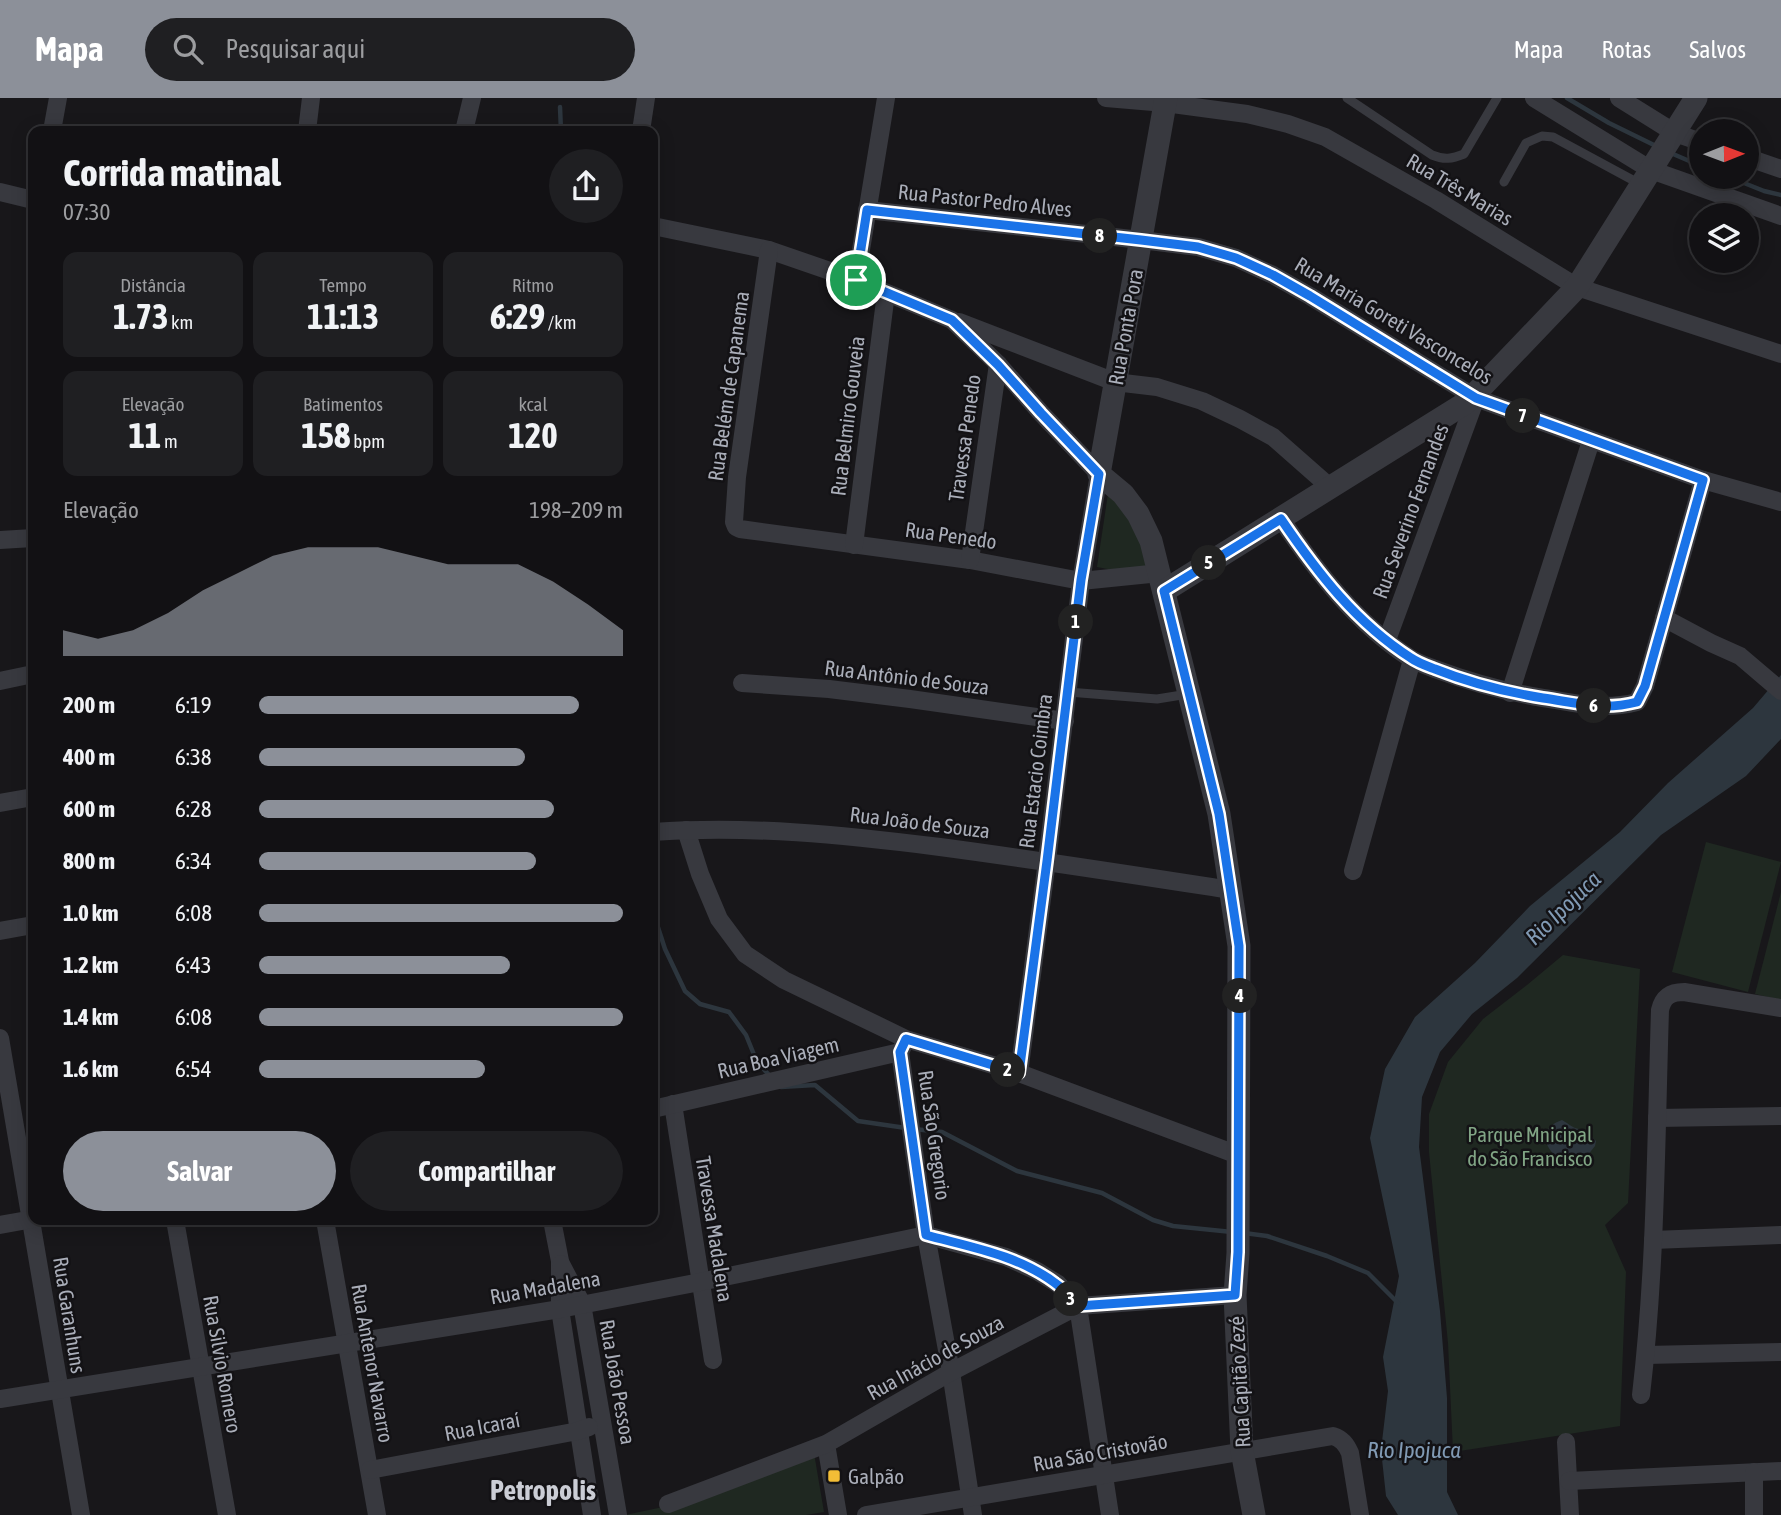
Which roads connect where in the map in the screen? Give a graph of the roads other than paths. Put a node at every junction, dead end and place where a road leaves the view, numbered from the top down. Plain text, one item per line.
1 (58, 98) edge
2 (311, 98) edge
3 (472, 98) edge
4 (646, 98) edge
5 (886, 98) edge
6 (1106, 98) edge
7 (1347, 98) edge
8 (1497, 98) edge
9 (1534, 98) edge
10 (1619, 98) edge
11 (1166, 100) edge
12 (1689, 101) edge
13 (53, 126) edge
14 (308, 126) edge
15 (465, 126) edge
16 (641, 126) edge
17 (1675, 133) junction
18 (1689, 138) edge
19 (1759, 161) edge
20 (1781, 169) edge
21 (1646, 177) junction
22 (1504, 182) dead end
23 (0, 192) edge
24 (28, 199) edge
25 (867, 210) junction
26 (1781, 216) edge
27 (658, 227) edge
28 (1141, 240) junction
29 (769, 250) junction
30 (856, 280) junction
31 (1577, 287) junction
32 (886, 293) junction
33 (952, 320) junction
34 (1781, 354) edge
35 (998, 365) junction
36 (1115, 382) junction
37 (1474, 397) junction
38 (1591, 441) junction
39 (1099, 474) junction
40 (1703, 480) junction
41 (1331, 488) junction
42 (1781, 502) edge
43 (1281, 519) junction
44 (736, 527) joint
45 (28, 538) edge
46 (0, 540) edge
47 (854, 545) junction
48 (970, 560) junction
49 (1081, 580) junction
50 (1162, 582) junction
51 (1664, 618) junction
52 (1387, 640) junction
53 (1412, 660) junction
54 (28, 675) edge
55 (0, 681) edge
56 (742, 682) dead end
57 (1781, 691) edge
58 (1068, 692) junction
59 (1510, 692) junction
60 (1188, 694) junction
61 (1065, 721) junction
62 (28, 798) edge
63 (0, 803) edge
64 (686, 830) junction
65 (658, 832) edge
66 (1047, 861) junction
67 (1353, 871) dead end
68 (1231, 890) junction
69 (28, 926) edge
70 (0, 931) edge
71 (1781, 1008) edge
72 (0, 1038) edge
73 (903, 1046) junction
74 (1019, 1073) junction
75 (673, 1104) junction
76 (658, 1108) edge
77 (1781, 1116) edge
78 (1657, 1118) junction
79 (1238, 1155) junction
80 (28, 1192) edge
81 (28, 1220) edge
82 (0, 1225) edge
83 (34, 1225) edge
84 (177, 1225) edge
85 (326, 1225) edge
86 (553, 1225) edge
87 (926, 1235) junction
88 (1781, 1235) edge
89 (1653, 1240) junction
90 (560, 1261) junction
91 (700, 1282) junction
92 (1235, 1295) junction
93 (582, 1304) junction
94 (1078, 1306) junction
95 (560, 1309) junction
96 (346, 1344) junction
97 (1781, 1352) edge
98 (1646, 1355) junction
99 (713, 1360) dead end
100 (200, 1368) junction
101 (951, 1372) junction
102 (59, 1391) junction
103 (1641, 1395) dead end
104 (0, 1399) edge
105 (603, 1423) junction
106 (578, 1431) junction
107 (1566, 1442) dead end
108 (826, 1444) junction
109 (1241, 1451) junction
110 (370, 1470) junction
111 (1781, 1471) edge
112 (1754, 1472) junction
113 (1103, 1475) junction
114 (1569, 1481) junction
115 (668, 1504) dead end
116 (971, 1506) edge
117 (81, 1515) edge
118 (227, 1515) edge
119 (377, 1515) edge
120 (592, 1515) edge
121 (618, 1515) edge
122 (838, 1515) edge
123 (866, 1515) edge
124 (1110, 1515) edge
125 (1254, 1515) edge
126 (1360, 1515) edge
127 (1570, 1515) edge
128 (1754, 1515) edge

1 - 13 street
2 - 14 street
3 - 15 street
4 - 16 street
5 - 25 street
6 - 11 street, Rua Três Marias
7 - 8 lane
9 - 21 street
10 - 17 street
11 - 28 street, Rua Ponta Pora
11 - 31 street, Rua Três Marias
12 - 17 street
17 - 18 street
17 - 21 street
19 - 20 street
21 - 22 lane
21 - 26 street
21 - 31 street
23 - 24 street
25 - 28 street, Rua Pastor Pedro Alves
25 - 30 street
27 - 29 street
28 - 36 street, Rua Ponta Pora
28 - 37 street, Rua Maria Goreti Vasconcelos
29 - 30 street
29 - 44 street, Rua Belém de Capanema
30 - 32 street
31 - 34 street, Rua Três Marias
31 - 37 street
32 - 33 street
32 - 47 street, Rua Belmiro Gouveia
33 - 35 street
33 - 36 street
35 - 39 street
35 - 48 street, Travessa Penedo
36 - 39 street, Rua Ponta Pora
36 - 41 street
37 - 38 street, Rua Maria Goreti Vasconcelos
37 - 41 street
37 - 52 street, Rua Severino Fernandes
38 - 40 street, Rua Maria Goreti Vasconcelos
38 - 59 street
39 - 49 street, Rua Estacio Coimbra
39 - 50 street, Rua Capitão Zezé
40 - 42 street, Rua Maria Goreti Vasconcelos
40 - 51 street
41 - 43 street
43 - 50 street
43 - 52 street
44 - 47 street, Rua Penedo
45 - 46 street
47 - 48 street, Rua Penedo
48 - 49 street, Rua Penedo
49 - 50 street, Rua Penedo
49 - 58 street, Rua Estacio Coimbra
50 - 60 street, Rua Capitão Zezé
51 - 57 street
51 - 59 street
52 - 53 street
53 - 59 street
53 - 67 street
54 - 55 street
56 - 61 street, Rua Antônio de Souza
58 - 60 lane
58 - 61 street, Rua Estacio Coimbra
60 - 68 street, Rua Capitão Zezé
61 - 66 street, Rua Estacio Coimbra
62 - 63 street
64 - 65 street, Rua João de Souza
64 - 66 street, Rua João de Souza
64 - 73 street
66 - 68 street, Rua João de Souza
66 - 74 street, Rua Estacio Coimbra
68 - 79 street, Rua Capitão Zezé
69 - 70 street
71 - 78 street
72 - 80 street, Rua Garanhuns
73 - 74 street
73 - 75 street, Rua Boa Viagem
73 - 87 street, Rua São Gregorio
74 - 79 street
75 - 76 street, Rua Boa Viagem
75 - 91 street, Travessa Madalena
77 - 78 street
78 - 89 street
79 - 92 street, Rua Capitão Zezé
81 - 82 street
83 - 102 street, Rua Garanhuns
84 - 100 street, Rua Silvio Romero
85 - 96 street, Rua Antenor Navarro
86 - 90 street, Rua João Pessoa
87 - 91 street, Rua Madalena
87 - 94 street, Rua Madalena
87 - 101 street, Rua São Gregorio
88 - 89 street
89 - 98 street
90 - 93 street, Rua João Pessoa
90 - 95 street, Rua João Pessoa
91 - 93 street, Rua Madalena
91 - 99 street, Travessa Madalena
92 - 94 street, Rua Inácio de Souza
92 - 109 street, Rua Capitão Zezé
93 - 95 street, Rua Madalena
93 - 105 street, Rua João Pessoa
94 - 101 street, Rua Inácio de Souza
94 - 113 street
95 - 96 street, Rua Madalena
95 - 106 street, Rua João Pessoa
96 - 100 street, Rua Madalena
96 - 110 street, Rua Antenor Navarro
97 - 98 street
98 - 103 street
100 - 102 street, Rua Madalena
100 - 118 street, Rua Silvio Romero
101 - 108 street, Rua Inácio de Souza
101 - 116 street, Rua São Gregorio
102 - 104 street, Rua Madalena
102 - 117 street, Rua Garanhuns
105 - 106 street, Rua Icaraí
105 - 121 street, Rua João Pessoa
106 - 110 street, Rua Icaraí
106 - 120 street, Rua João Pessoa
107 - 114 street
108 - 115 street, Rua Inácio de Souza
108 - 122 street
109 - 113 street, Rua São Cristovão
109 - 125 street, Rua Capitão Zezé
109 - 126 street, Rua São Cristovão
110 - 119 street, Rua Antenor Navarro
111 - 112 street
112 - 114 street
112 - 128 street
113 - 116 street, Rua São Cristovão
113 - 124 street
114 - 127 street
116 - 123 street, Rua São Cristovão

